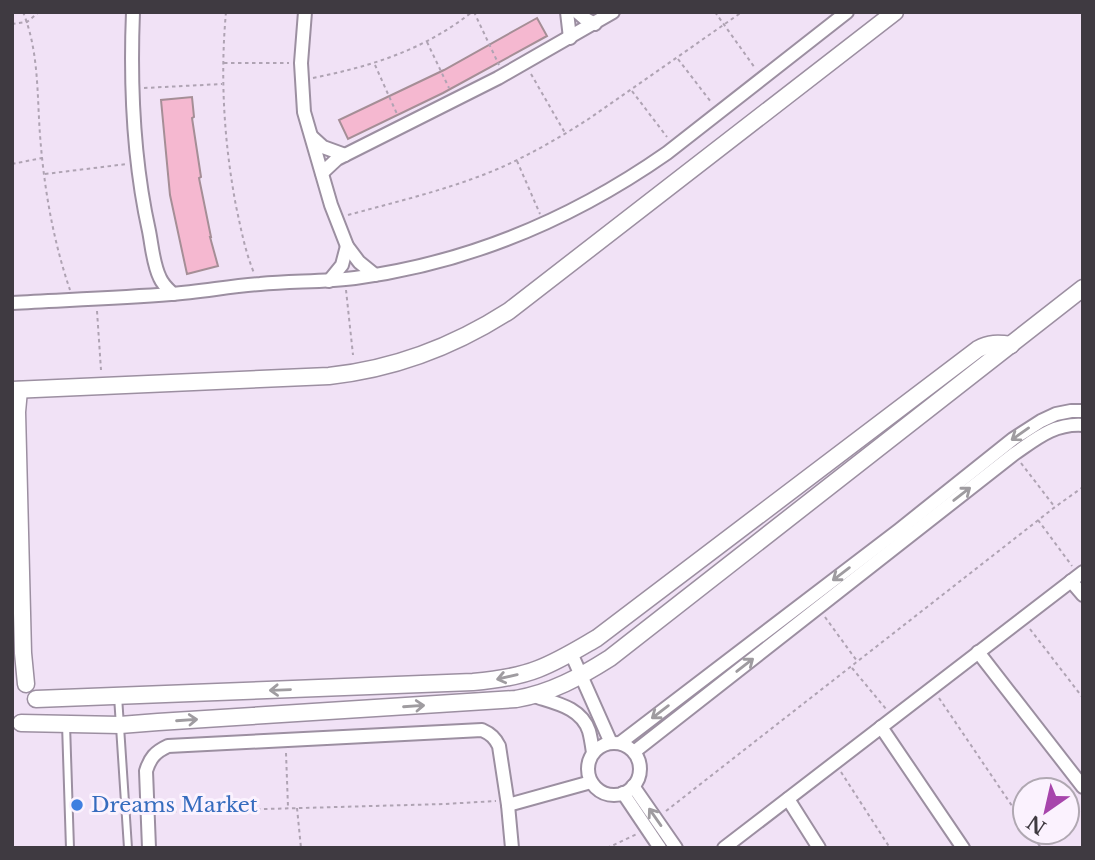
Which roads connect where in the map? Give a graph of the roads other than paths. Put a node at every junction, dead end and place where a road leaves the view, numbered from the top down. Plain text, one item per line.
1 (132, 12) edge
2 (305, 12) edge
3 (568, 12) edge
4 (577, 12) edge
5 (613, 12) edge
6 (848, 12) edge
7 (895, 12) edge
8 (595, 23) junction
9 (570, 38) junction
10 (311, 136) junction
11 (345, 155) junction
12 (322, 173) junction
13 (347, 246) junction
14 (157, 271) junction
15 (375, 275) junction
16 (329, 281) junction
17 (1083, 288) edge
18 (173, 294) junction
19 (141, 296) junction
20 (12, 303) edge
21 (1011, 345) junction
22 (15, 390) edge
23 (1083, 411) edge
24 (15, 412) edge
25 (1083, 425) edge
26 (902, 534) junction
27 (1078, 576) edge
28 (1083, 595) edge
29 (791, 620) junction
30 (978, 652) junction
31 (571, 653) junction
32 (581, 676) junction
33 (19, 683) edge
34 (155, 695) junction
35 (118, 696) junction
36 (534, 696) junction
37 (36, 699) junction
38 (158, 722) junction
39 (17, 724) edge
40 (66, 724) junction
41 (120, 725) junction
42 (881, 727) junction
43 (615, 743) junction
44 (634, 752) junction
45 (593, 753) junction
46 (591, 782) junction
47 (1083, 787) edge
48 (628, 789) junction
49 (788, 799) junction
50 (508, 803) junction
51 (652, 824) junction
52 (70, 848) edge
53 (128, 848) edge
54 (149, 848) edge
55 (512, 848) edge
56 (660, 848) edge
57 (676, 848) edge
58 (724, 848) edge
59 (819, 848) edge
60 (963, 848) edge

1 - 14 street
2 - 10 street
3 - 9 street
4 - 8 street
5 - 8 street
6 - 15 street
7 - 22 street
8 - 9 street
9 - 11 street
10 - 11 street
10 - 12 street
11 - 12 street
12 - 13 street
13 - 15 street
13 - 16 street
14 - 18 street
14 - 19 street
15 - 16 street
16 - 18 street
17 - 21 street
18 - 19 street
19 - 20 street
21 - 31 street
21 - 32 street
22 - 24 street
23 -> 26 street
24 - 33 street
26 -> 25 street
26 -> 29 street
26 - 29 street
27 - 28 street
27 - 30 street
29 -> 43 street
44 -> 29 street
30 - 42 street
30 - 47 street
31 - 32 street
31 -> 34 street
32 - 36 street
32 - 43 street
33 - 37 street
34 - 35 street
34 - 38 street
35 - 37 street
35 - 41 lane
38 -> 36 street
36 - 45 street
37 - 39 street
38 - 41 street
39 - 40 street
40 - 41 street
40 - 52 lane
41 - 53 lane
42 - 49 street
42 - 60 street
43 - 44 street
43 - 45 street
44 - 48 street
45 - 46 street
46 - 48 street
46 - 50 street
48 - 51 street
49 - 58 street
49 - 59 street
50 - 54 street
50 - 55 street
51 - 56 street
51 - 57 street

